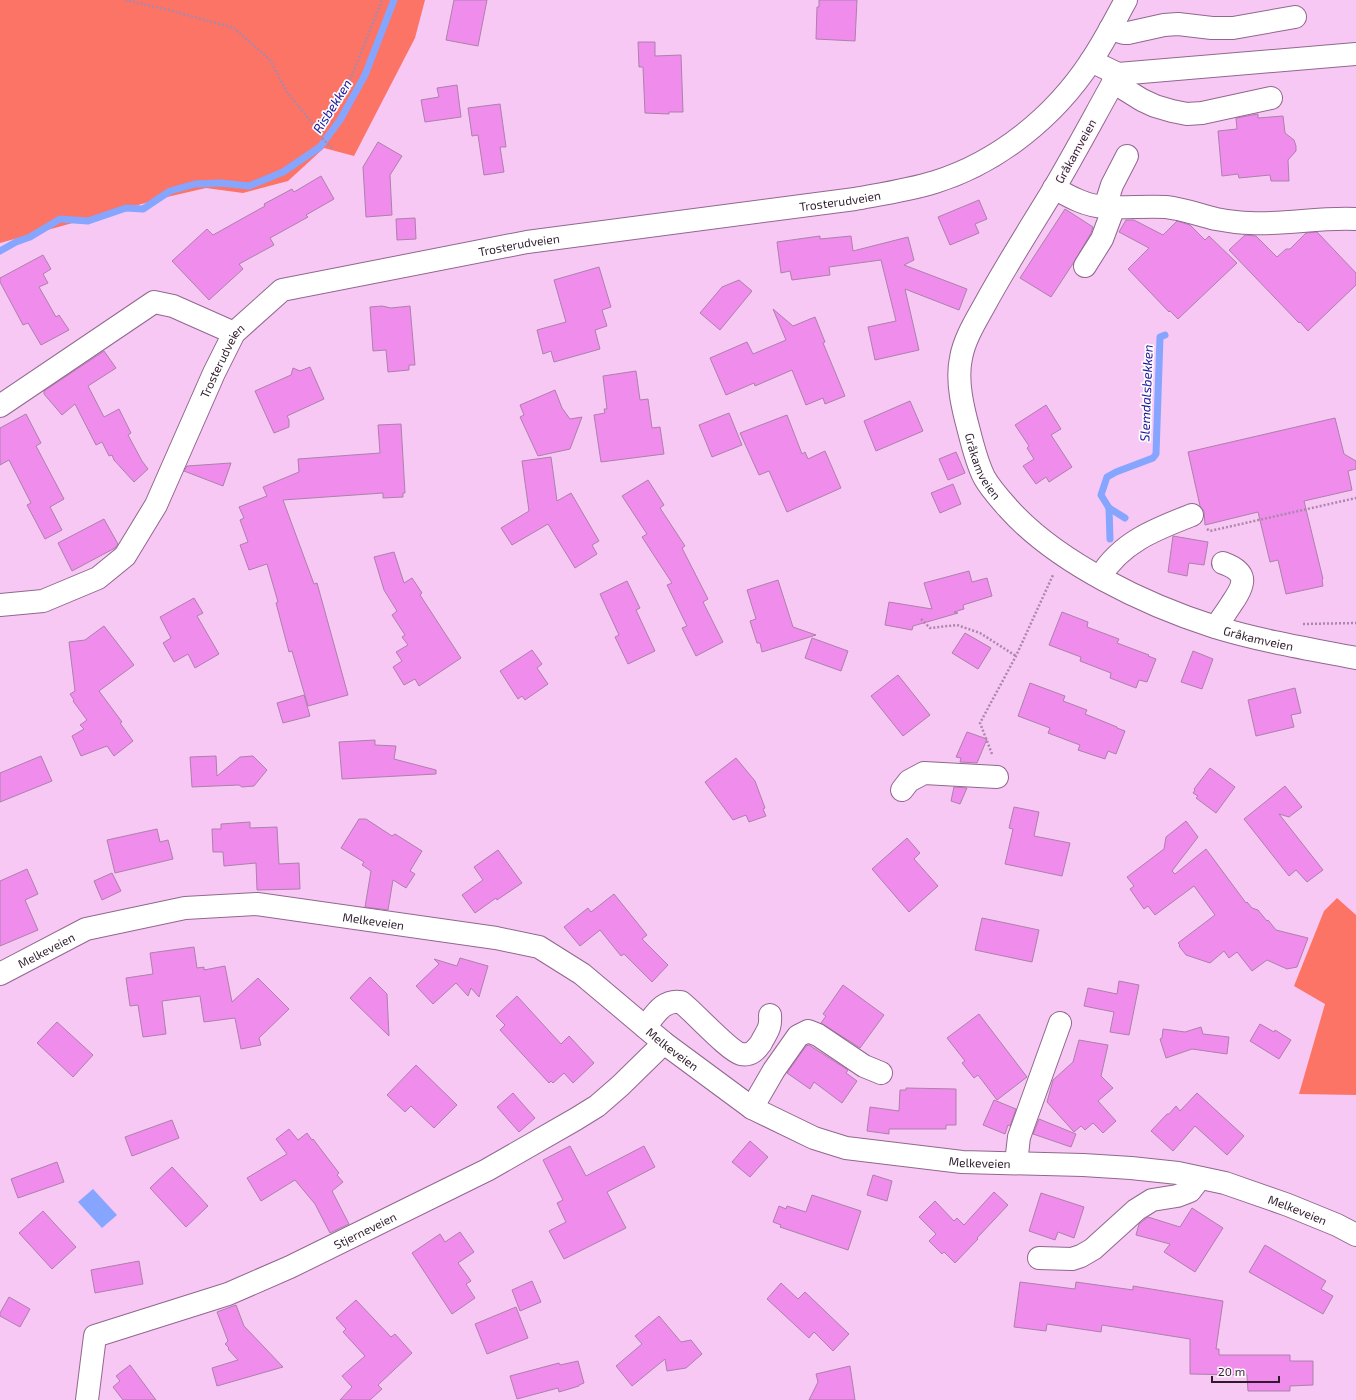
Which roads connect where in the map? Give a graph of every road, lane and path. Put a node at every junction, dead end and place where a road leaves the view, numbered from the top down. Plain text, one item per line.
1 (125, 0) edge
2 (382, 0) edge
3 (1126, 0) edge
4 (1295, 16) dead end
5 (1110, 28) junction
6 (1356, 54) edge
7 (1092, 61) junction
8 (1115, 78) junction
9 (1271, 98) dead end
10 (321, 135) junction
11 (332, 148) dead end
12 (1127, 156) dead end
13 (1054, 188) junction
14 (1109, 207) junction
15 (1356, 219) edge
16 (1085, 266) dead end
17 (234, 333) junction
18 (0, 406) edge
19 (1356, 498) edge
20 (1189, 516) joint
21 (1063, 554) junction
22 (1223, 563) dead end
23 (1100, 577) junction
24 (0, 605) edge
25 (921, 619) dead end
26 (1216, 627) junction
27 (1016, 656) junction
28 (1356, 658) edge
29 (997, 777) joint
30 (902, 790) dead end
31 (0, 974) edge
32 (770, 1015) dead end
33 (1060, 1023) dead end
34 (645, 1027) junction
35 (664, 1043) junction
36 (881, 1073) dead end
37 (752, 1108) junction
38 (1016, 1163) junction
39 (1200, 1178) junction
40 (1356, 1235) edge
41 (1039, 1258) dead end
42 (87, 1400) edge

1 - 10 path
2 - 10 path
3 - 5 street, Trosterudveien
4 - 5 street
5 - 7 street, Trosterudveien
6 - 8 street
7 - 8 street
7 - 17 street, Trosterudveien
8 - 9 street
8 - 13 street, Gråkamveien
10 - 11 path
12 - 14 street
13 - 14 street
13 - 21 street, Gråkamveien
14 - 15 street
14 - 16 street
17 - 18 street
17 - 24 street, Trosterudveien
19 - 20 path
20 - 23 street
21 - 23 street, Gråkamveien
21 - 27 path
22 - 26 street
23 - 26 street, Gråkamveien
25 - 27 path
26 - 28 street, Gråkamveien
27 - 29 path
29 - 30 street
31 - 34 street, Melkeveien
32 - 34 street
33 - 38 street
34 - 35 street, Melkeveien
35 - 37 street, Melkeveien
35 - 42 street, Stjerneveien
36 - 37 street
37 - 38 street, Melkeveien
38 - 39 street, Melkeveien
39 - 40 street, Melkeveien
39 - 41 street

